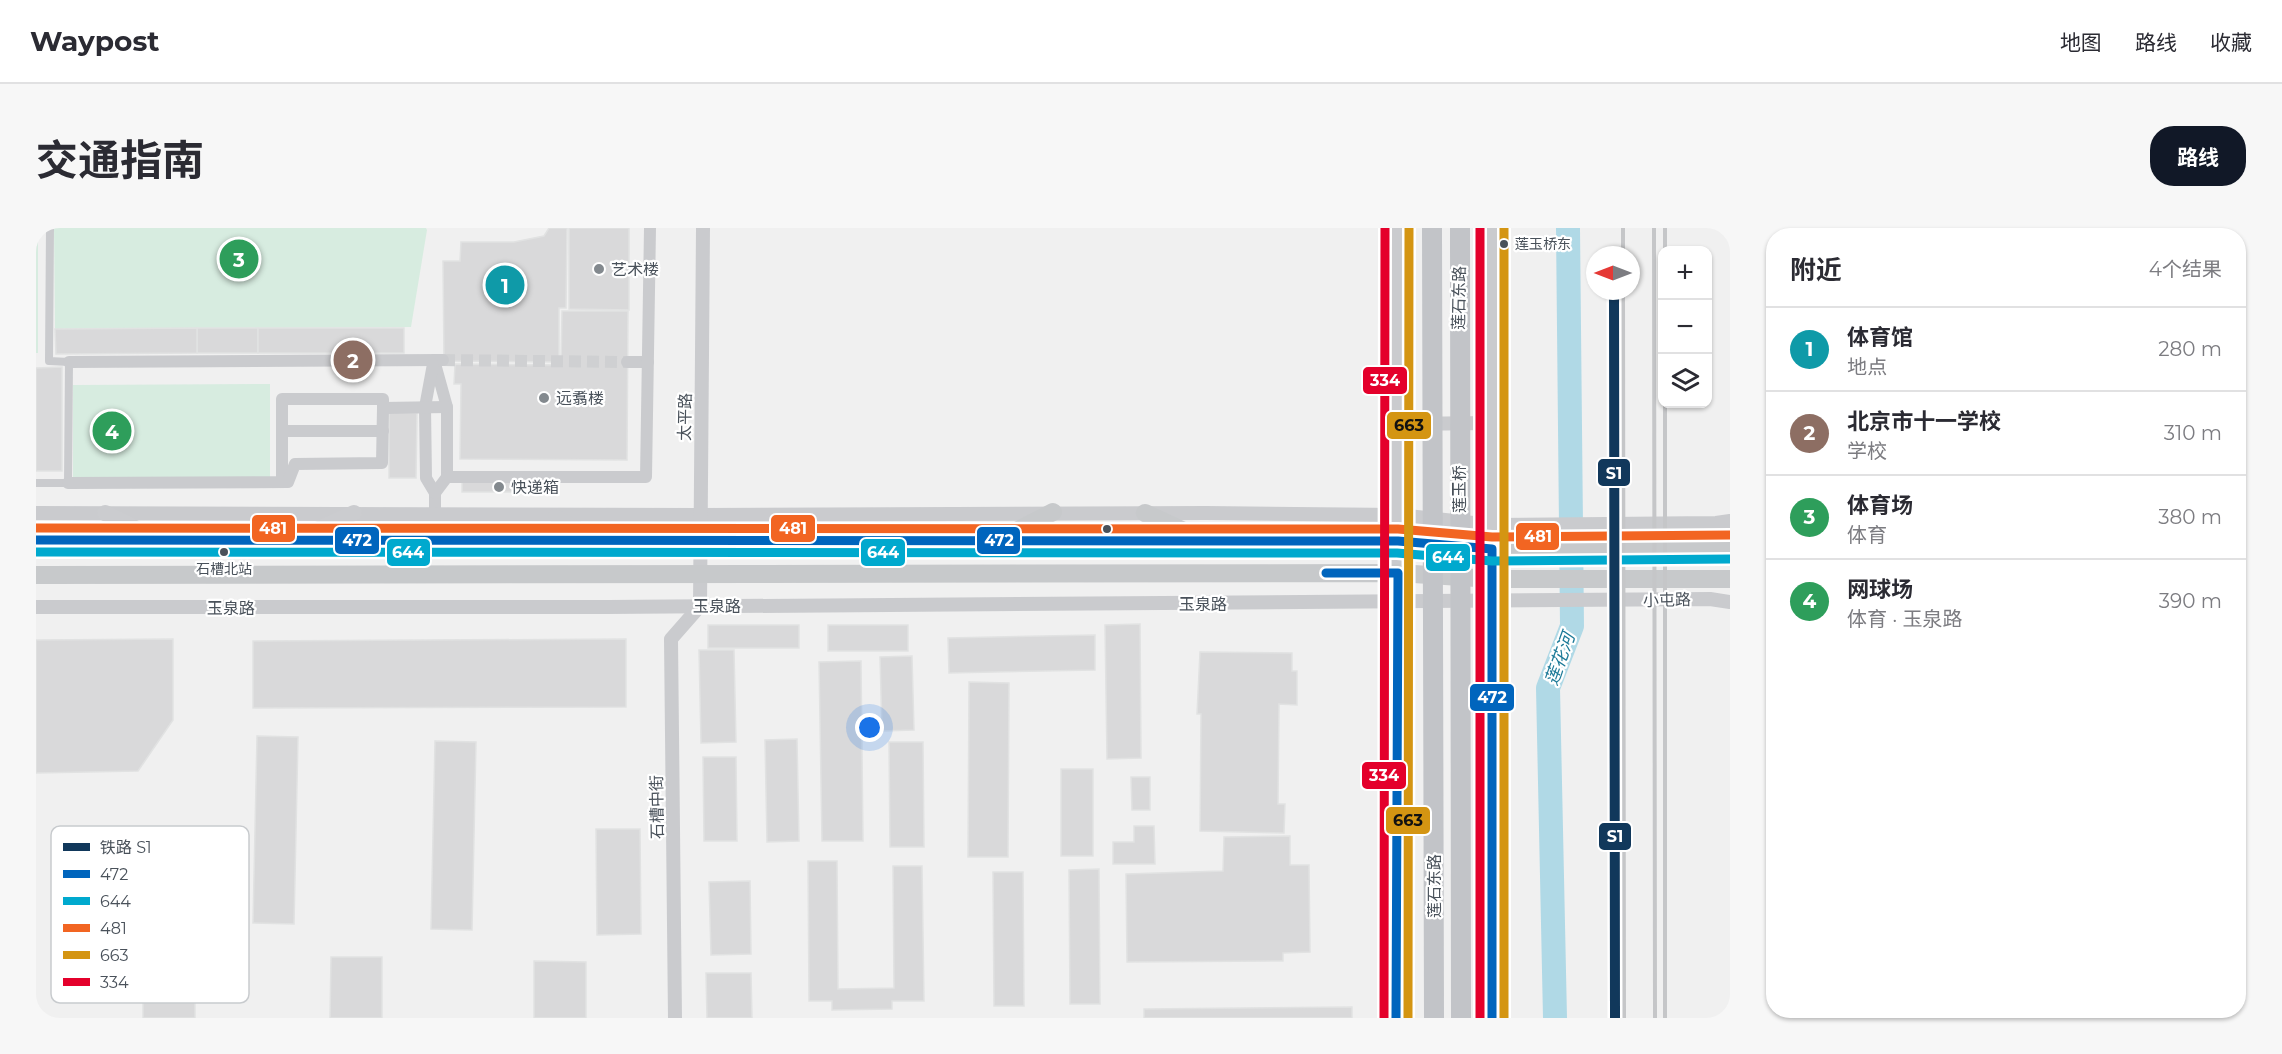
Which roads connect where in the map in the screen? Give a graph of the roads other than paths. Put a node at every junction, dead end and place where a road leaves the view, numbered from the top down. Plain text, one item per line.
1 (50, 228) edge
2 (650, 228) edge
3 (703, 228) edge
4 (1397, 228) edge
5 (1432, 228) edge
6 (1460, 228) edge
7 (1492, 228) edge
8 (439, 360) junction
9 (69, 362) junction
10 (627, 362) tunnel mouth
11 (648, 362) junction
12 (1432, 367) joint
13 (1459, 367) joint
14 (425, 407) junction
15 (447, 407) junction
16 (383, 408) junction
17 (1492, 423) junction
18 (1397, 424) junction
19 (283, 431) junction
20 (383, 431) junction
21 (447, 477) junction
22 (282, 482) junction
23 (36, 483) edge
24 (68, 483) junction
25 (435, 493) junction
26 (1053, 512) junction
27 (36, 513) edge
28 (105, 513) junction
29 (354, 513) junction
30 (1145, 513) junction
31 (435, 514) junction
32 (552, 514) junction
33 (700, 515) junction
34 (1398, 515) junction
35 (1730, 521) edge
36 (1492, 525) junction
37 (36, 540) edge
38 (159, 540) junction
39 (293, 541) junction
40 (1398, 541) junction
41 (603, 542) junction
42 (700, 542) junction
43 (996, 542) junction
44 (1205, 542) junction
45 (1721, 547) edge
46 (1492, 549) junction
47 (700, 573) junction
48 (1398, 573) junction
49 (36, 575) edge
50 (1492, 579) junction
51 (1721, 579) edge
52 (1492, 602) junction
53 (1730, 602) edge
54 (1398, 603) junction
55 (700, 606) junction
56 (36, 607) edge
57 (1433, 683) joint
58 (1460, 683) joint
59 (1397, 1014) edge
60 (675, 1018) edge
61 (1434, 1018) edge
62 (1461, 1018) edge
63 (1492, 1018) edge

1 - 9 street
2 - 11 street
3 - 33 street, 太平路
4 - 18 street
5 - 12 highway, 莲石东路
6 - 13 highway, 莲石东路
7 - 17 street, 莲石东路
8 - 9 street
8 - 14 street
8 - 15 street
9 - 24 street
10 - 11 street
11 - 21 street
12 - 57 highway, 莲玉桥
13 - 58 highway, 莲玉桥
14 - 15 street
14 - 16 street
14 - 25 street
15 - 21 street
16 - 19 street
16 - 20 street
17 - 18 street
17 - 36 street, 莲石东路
18 - 34 street
19 - 20 street
19 - 22 street
20 - 22 street
21 - 25 street
22 - 24 street
23 - 24 street
25 - 31 street
26 - 30 street
26 - 33 street
26 - 43 main road
27 - 28 street
28 - 29 street
28 - 38 main road
29 - 31 street
29 - 39 main road
30 - 34 street
30 - 44 main road
31 - 32 street
32 - 33 street
32 - 41 street
33 - 42 street, 太平路
34 - 36 street
34 - 40 street
35 - 36 street
36 - 46 street, 莲石东路
37 - 38 main road
38 - 39 main road
39 - 41 main road
40 - 44 main road
40 - 46 main road
40 - 48 street
41 - 42 main road
42 - 43 main road
42 - 47 street, 太平路
43 - 44 main road
45 - 46 main road
46 - 50 street, 莲石东路
47 - 48 main road, 玉泉路
47 - 49 main road, 玉泉路
47 - 55 street, 太平路
48 - 50 main road, 玉泉路
48 - 54 street
50 - 51 main road, 小屯路
50 - 52 street, 莲石东路
52 - 53 street, 小屯路
52 - 54 street, 玉泉路
52 - 63 street, 莲石东路
54 - 55 street, 玉泉路
54 - 59 street
55 - 56 street, 玉泉路
55 - 60 street, 石槽中街
57 - 61 highway, 莲石东路
58 - 62 highway, 莲石东路

